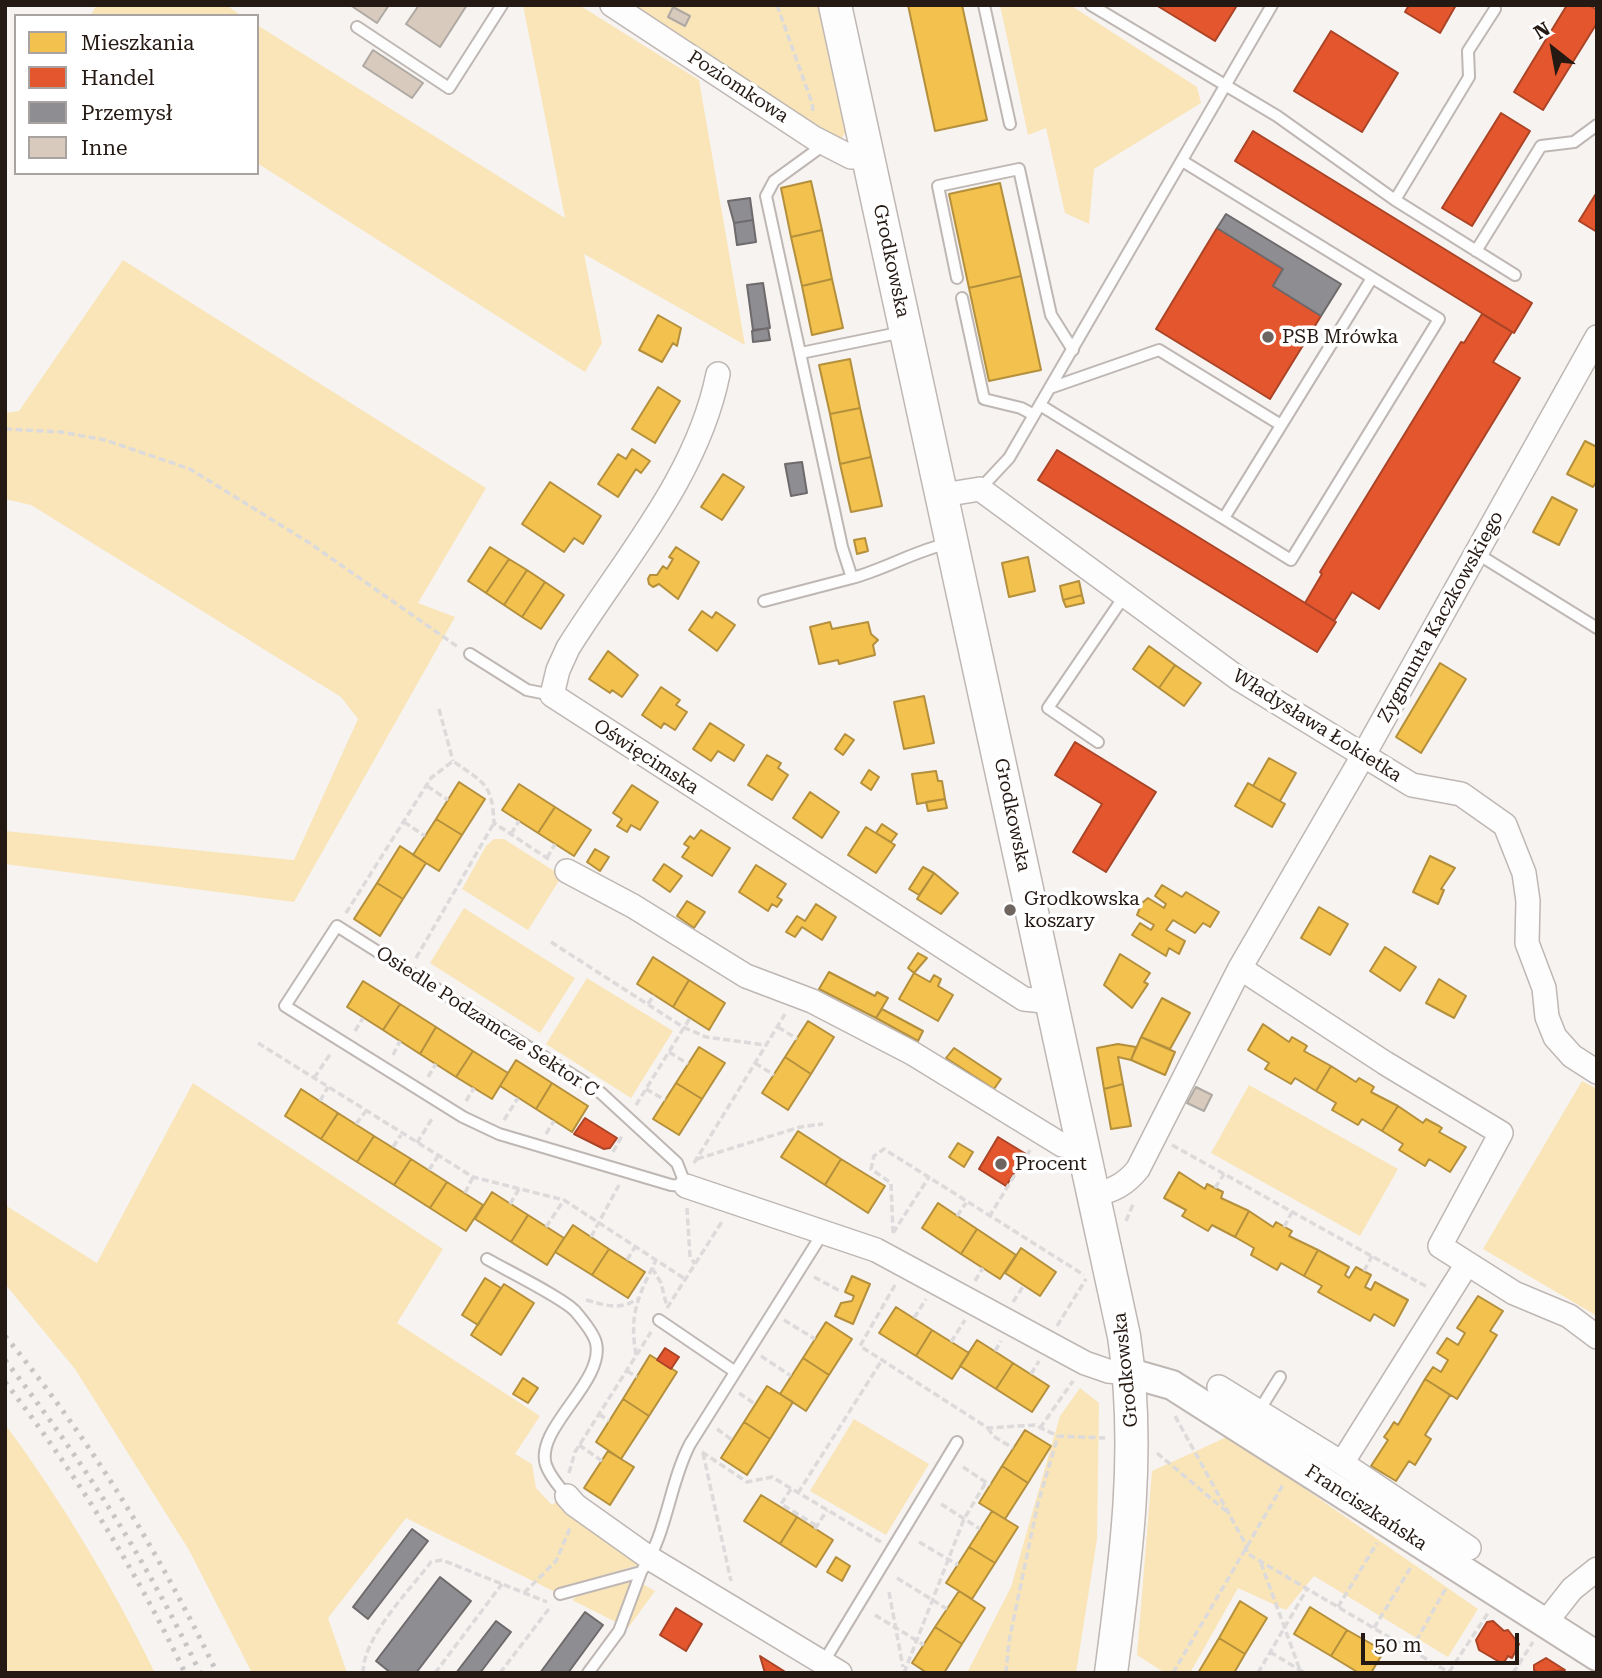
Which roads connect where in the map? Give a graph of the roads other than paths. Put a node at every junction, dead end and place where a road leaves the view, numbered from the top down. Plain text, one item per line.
1 (502, 5) edge
2 (612, 5) edge
3 (835, 5) edge
4 (984, 5) edge
5 (1091, 5) edge
6 (1272, 5) edge
7 (1495, 9) dead end
8 (357, 27) dead end
9 (1226, 86) junction
10 (1010, 124) dead end
11 (1597, 125) edge
12 (820, 141) junction
13 (868, 157) junction
14 (1184, 162) junction
15 (1395, 200) junction
16 (1476, 251) junction
17 (1515, 275) dead end
18 (957, 278) dead end
19 (1372, 278) junction
20 (962, 298) dead end
21 (906, 331) junction
22 (1597, 337) edge
23 (1073, 350) junction
24 (801, 353) junction
25 (718, 374) dead end
26 (1050, 388) junction
27 (1037, 410) junction
28 (1281, 425) junction
29 (980, 489) junction
30 (943, 495) junction
31 (1224, 519) junction
32 (953, 542) junction
33 (1476, 553) junction
34 (852, 578) junction
35 (1125, 595) junction
36 (764, 601) dead end
37 (1597, 628) edge
38 (470, 654) road end
39 (552, 695) junction
40 (1098, 742) dead end
41 (1363, 756) junction
42 (567, 871) road end
43 (1240, 968) junction
44 (1053, 1003) junction
45 (1597, 1072) edge
46 (1085, 1149) junction
47 (686, 1186) junction
48 (1095, 1195) junction
49 (824, 1231) junction
50 (487, 1259) dead end
51 (1467, 1264) junction
52 (659, 1320) road end
53 (1597, 1337) edge
54 (734, 1371) junction
55 (1143, 1377) junction
56 (1280, 1377) dead end
57 (1219, 1387) dead end
58 (1252, 1421) junction
59 (957, 1442) dead end
60 (1347, 1476) junction
61 (571, 1500) joint
62 (1469, 1548) dead end
63 (646, 1565) junction
64 (1597, 1569) edge
65 (560, 1594) dead end
66 (1546, 1622) junction
67 (1597, 1656) edge
68 (831, 1668) edge
69 (588, 1673) edge
70 (1111, 1673) edge

1 - 8 lane
2 - 12 street, Poziomkowa
3 - 13 main road, Grodkowska
4 - 10 lane
5 - 9 lane
6 - 9 lane
7 - 15 lane
9 - 14 lane
9 - 15 lane
11 - 16 lane
12 - 13 street, Poziomkowa
12 - 24 lane
13 - 21 main road, Grodkowska
14 - 19 lane
14 - 23 lane
15 - 16 lane
16 - 17 lane
18 - 23 lane
19 - 28 lane
19 - 31 lane
20 - 27 lane
21 - 24 lane
21 - 30 main road, Grodkowska
22 - 33 street, Zygmunta Kaczkowskiego
23 - 26 lane
24 - 34 lane
25 - 39 street
26 - 27 lane
26 - 28 lane
27 - 29 lane
27 - 31 lane
28 - 31 lane
29 - 30 street
29 - 35 street, Władysława Łokietka
30 - 32 main road, Grodkowska
32 - 34 lane
32 - 44 main road, Grodkowska
33 - 37 lane
33 - 41 street, Zygmunta Kaczkowskiego
34 - 36 lane
35 - 40 lane
35 - 41 street, Władysława Łokietka
38 - 39 lane
39 - 44 street, Oświęcimska
41 - 43 street, Zygmunta Kaczkowskiego
41 - 45 street, Władysława Łokietka
42 - 46 street
43 - 48 street, Zygmunta Kaczkowskiego
43 - 51 street
44 - 46 main road, Grodkowska
46 - 48 main road, Grodkowska
47 - 47 lane, Osiedle Podzamcze Sektor C
47 - 49 street
48 - 55 main road, Grodkowska
49 - 54 lane
49 - 55 street
50 - 61 lane
51 - 53 street
51 - 60 street
52 - 54 lane
54 - 63 lane
55 - 58 street, Franciszkańska
55 - 70 main road, Grodkowska
56 - 58 lane
57 - 58 street, Franciszkańska
58 - 60 street, Franciszkańska
58 - 60 street, Franciszkańska
59 - 68 lane
60 - 62 street, Franciszkańska
60 - 66 street, Franciszkańska
61 - 63 street
63 - 65 lane
63 - 68 street
63 - 69 lane
64 - 66 street
66 - 67 street, Franciszkańska

